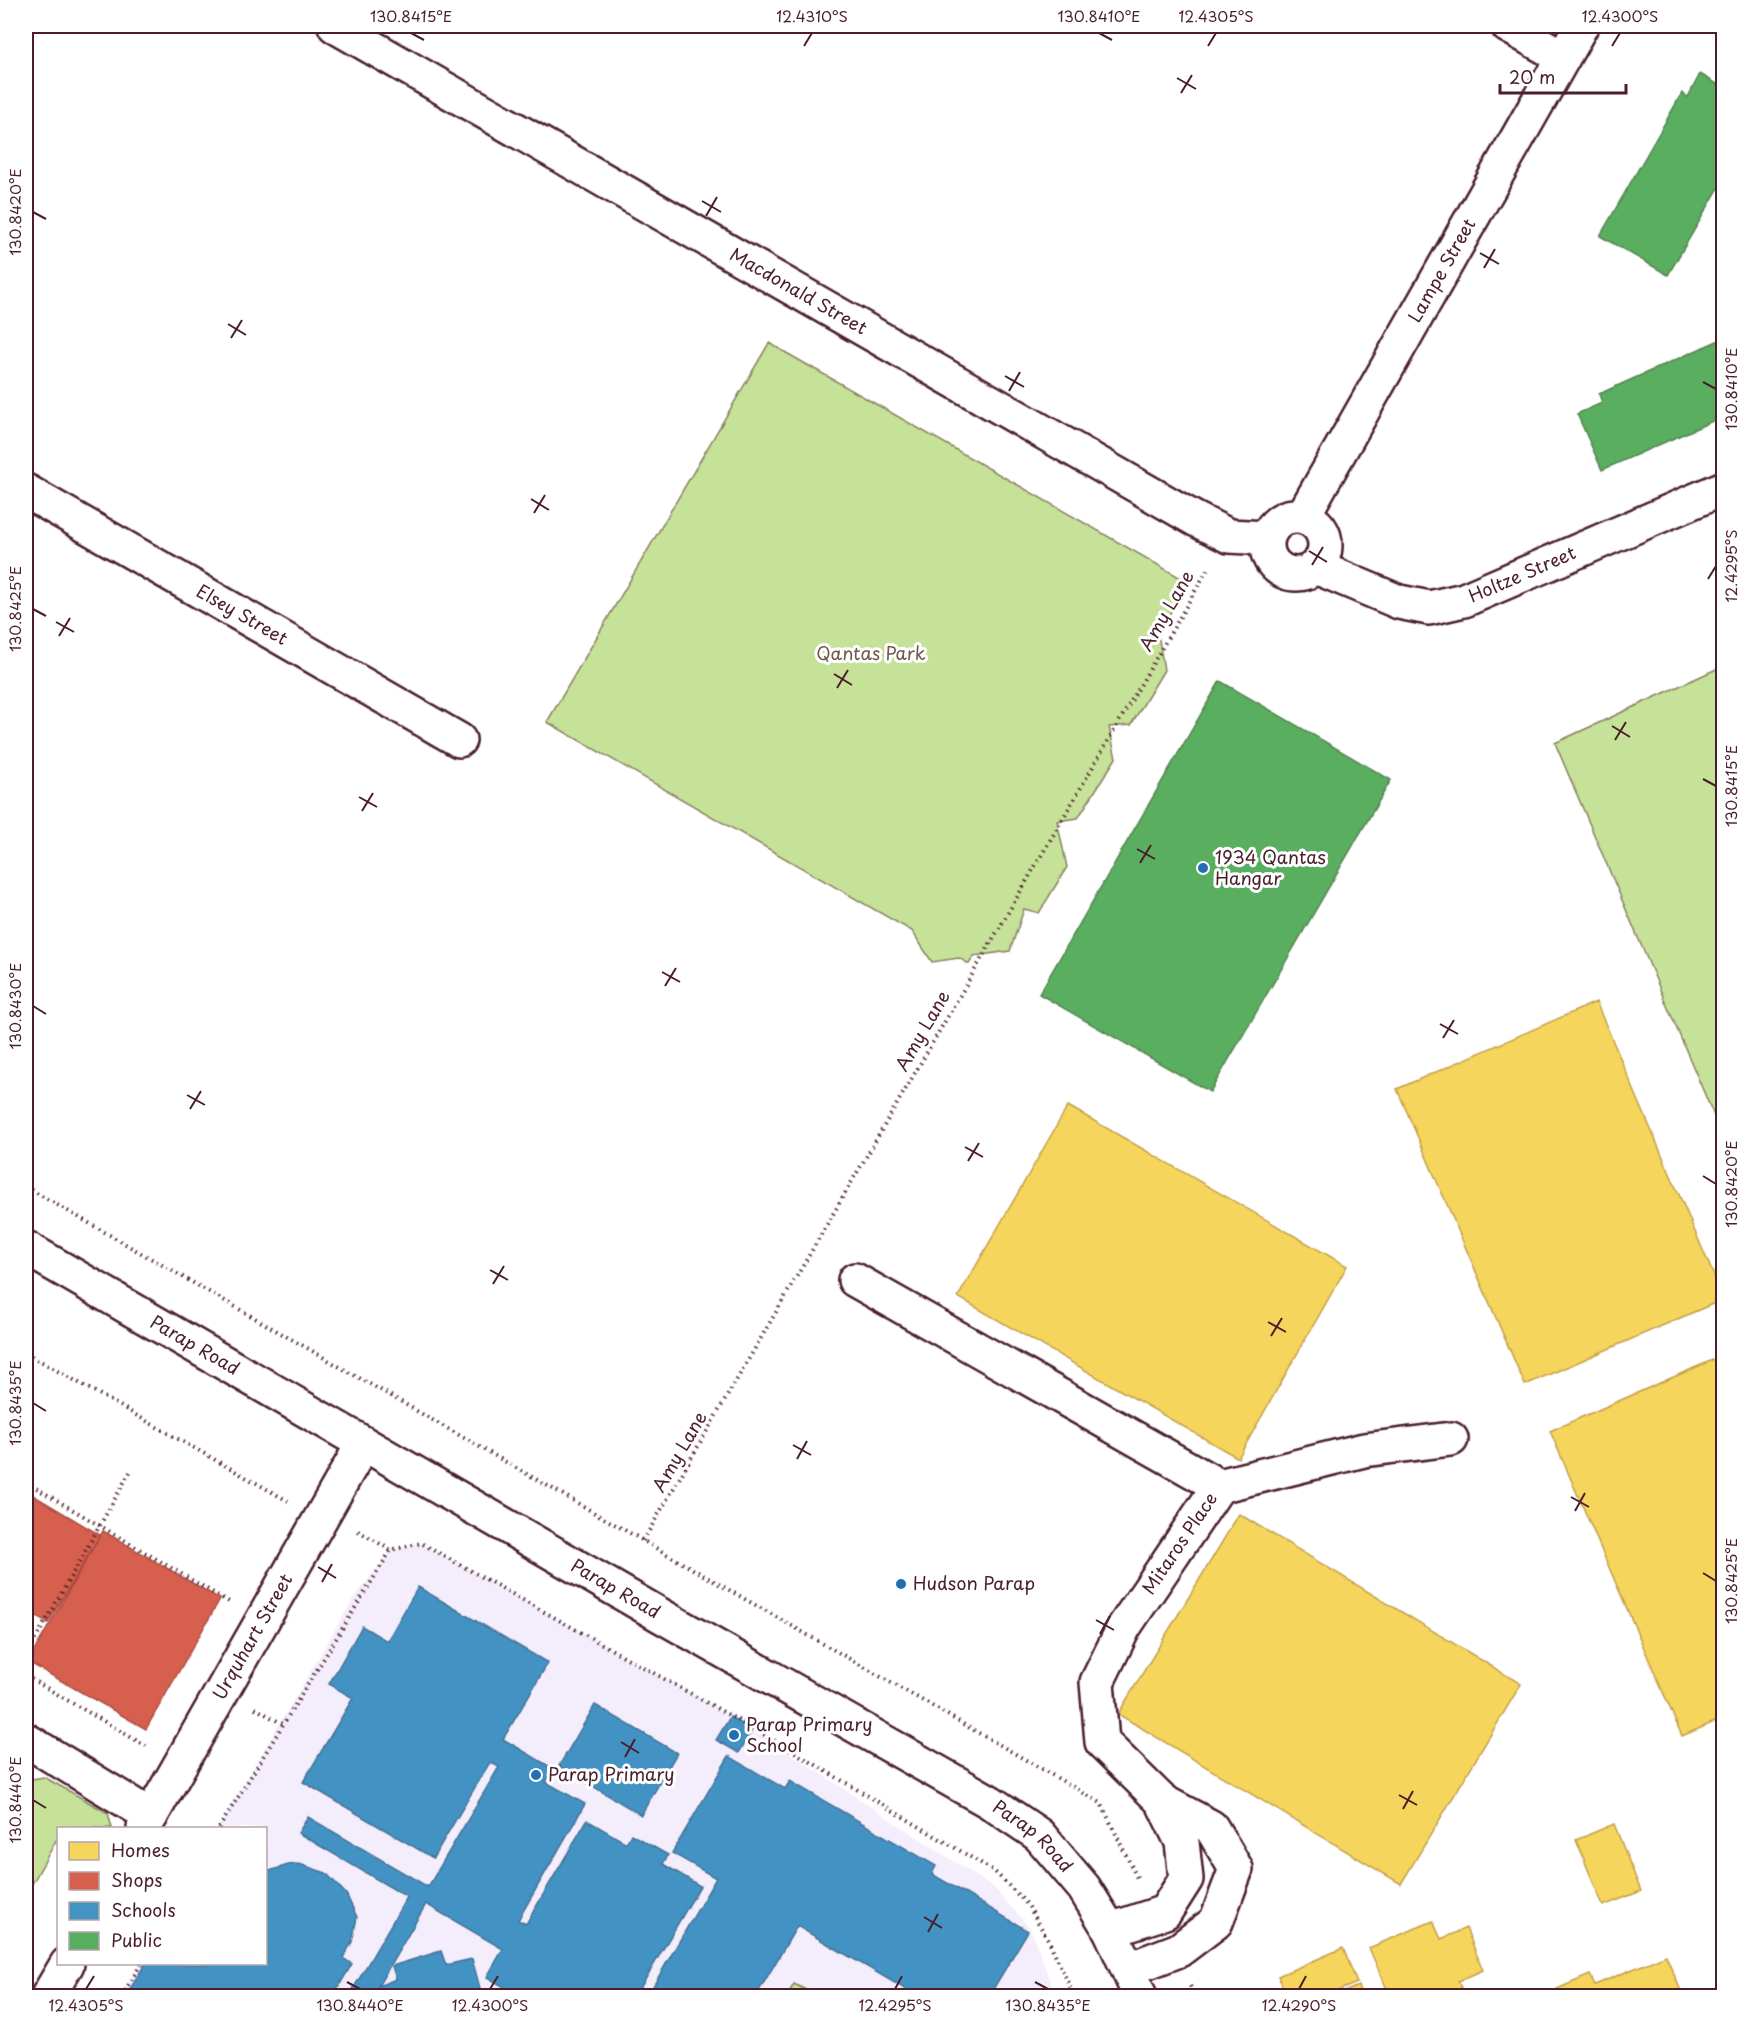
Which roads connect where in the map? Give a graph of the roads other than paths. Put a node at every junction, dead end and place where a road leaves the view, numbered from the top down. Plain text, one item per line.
1 (335, 26) edge
2 (1508, 26) edge
3 (1581, 26) edge
4 (1563, 57) junction
5 (1724, 488) edge
6 (26, 491) edge
7 (1304, 516) junction
8 (1267, 538) junction
9 (1316, 567) junction
10 (459, 740) dead end
11 (26, 1248) edge
12 (855, 1280) dead end
13 (1451, 1440) dead end
14 (363, 1444) junction
15 (1219, 1486) junction
16 (26, 1740) edge
17 (1162, 1801) junction
18 (147, 1822) edge
19 (1110, 1930) junction
20 (66, 1965) edge
21 (1135, 1983) edge
22 (48, 1996) edge

1 - 8 street, Macdonald Street
2 - 4 street
3 - 4 street, Lampe Street
4 - 7 street, Lampe Street
5 - 9 street, Holtze Street
6 - 10 street, Elsey Street
7 - 8 street
7 - 9 street
8 - 9 street
11 - 14 street, Parap Road
12 - 15 street
13 - 15 street, Mitaros Place
14 - 18 street, Urquhart Street
14 - 19 street, Parap Road
15 - 17 street, Mitaros Place
16 - 18 street
17 - 19 street, Mitaros Place
17 - 21 street, Mitaros Place
19 - 21 street, Parap Road
20 - 22 street

